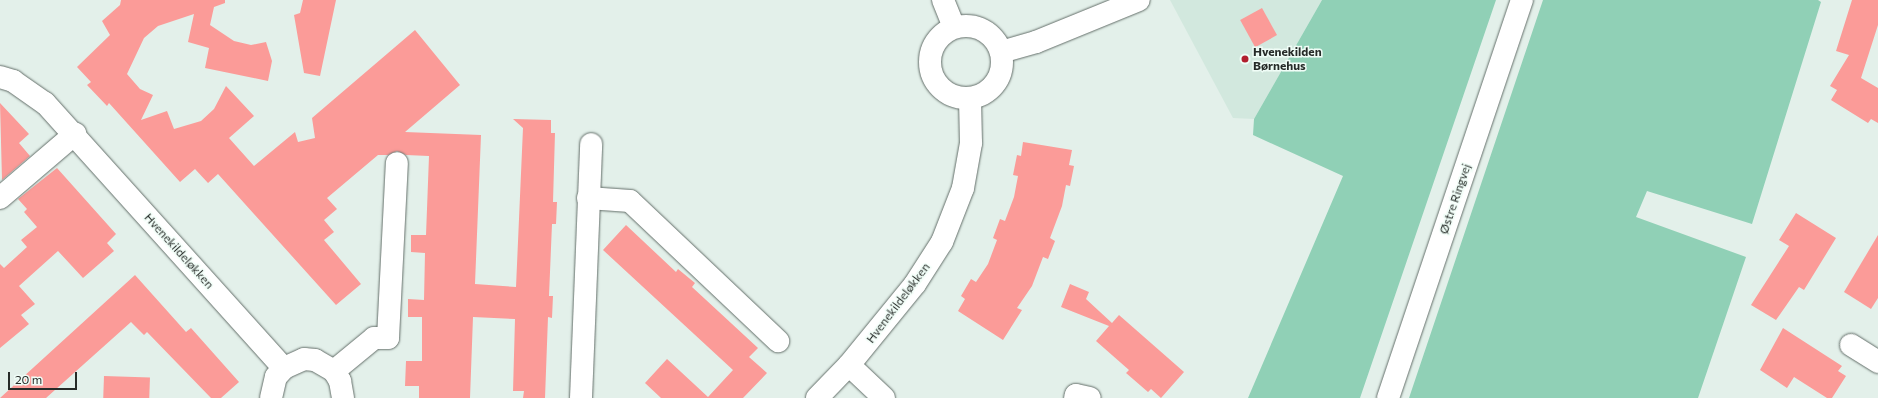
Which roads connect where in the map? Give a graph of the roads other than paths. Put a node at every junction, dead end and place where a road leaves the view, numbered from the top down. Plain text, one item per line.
1 (943, 0) edge
2 (1139, 0) edge
3 (1522, 0) edge
4 (954, 27) junction
5 (1001, 52) junction
6 (0, 77) edge
7 (970, 98) junction
8 (75, 134) junction
9 (591, 144) dead end
10 (397, 163) dead end
11 (0, 198) edge
12 (588, 198) junction
13 (778, 341) dead end
14 (1852, 345) dead end
15 (1878, 362) edge
16 (849, 365) junction
17 (284, 368) junction
18 (334, 371) junction
19 (271, 398) edge
20 (343, 398) edge
21 (580, 398) edge
22 (817, 398) edge
23 (884, 398) edge
24 (1075, 398) edge
25 (1090, 398) edge
26 (1388, 398) edge

1 - 4 street
2 - 5 street
3 - 26 street, Østre Ringvej
4 - 5 street
4 - 7 street
5 - 7 street
6 - 8 street, Hvenekildeløkken
7 - 16 street, Hvenekildeløkken
8 - 11 street
8 - 17 street, Hvenekildeløkken
9 - 12 street
10 - 18 street
12 - 13 street
12 - 21 street
14 - 15 street
16 - 22 street, Hvenekildeløkken
16 - 23 street
17 - 18 street
17 - 19 street
18 - 20 street
24 - 25 street

